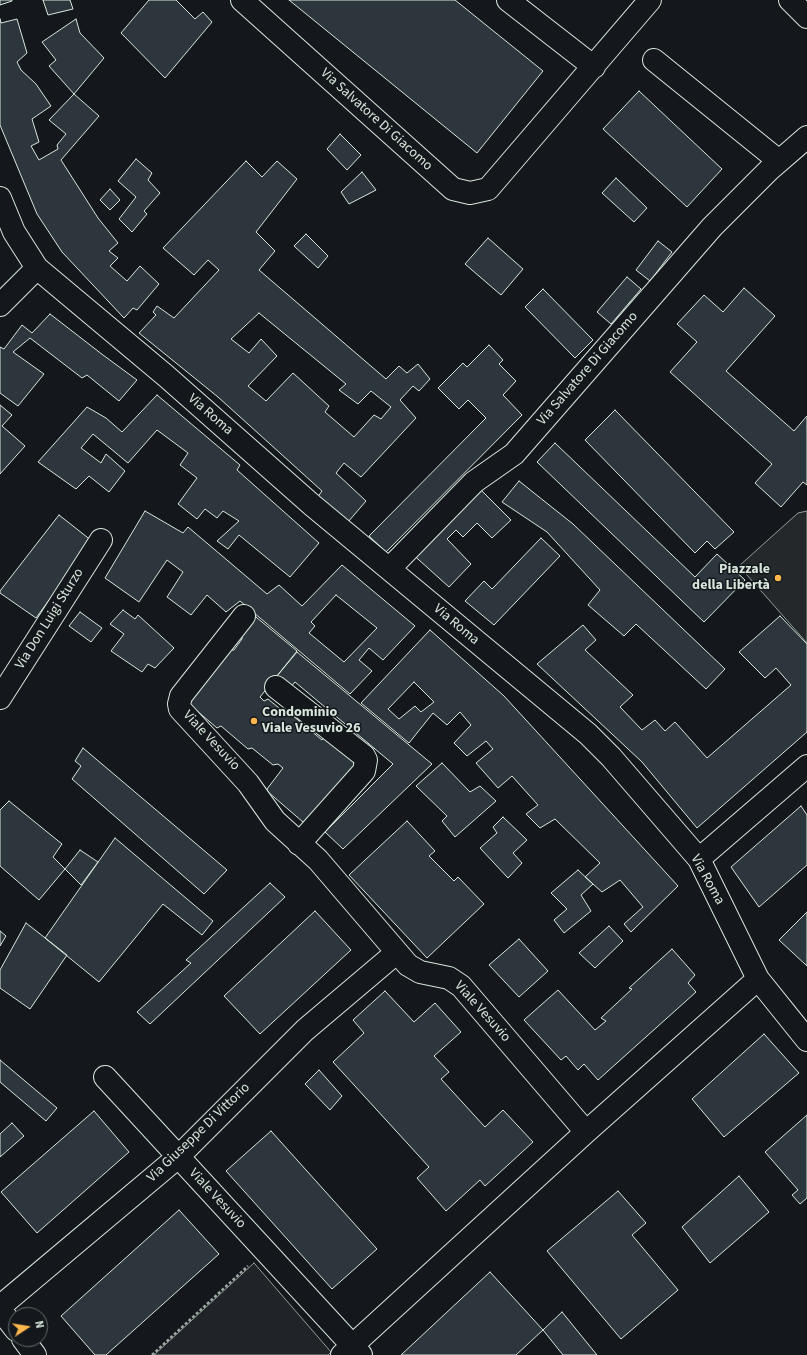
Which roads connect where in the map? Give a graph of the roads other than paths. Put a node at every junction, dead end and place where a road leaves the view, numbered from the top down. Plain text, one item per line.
1 (242, 0) edge
2 (508, 0) edge
3 (650, 0) edge
4 (790, 0) edge
5 (807, 17) edge
6 (654, 60) dead end
7 (594, 67) junction
8 (807, 137) edge
9 (779, 161) junction
10 (0, 198) edge
11 (37, 268) junction
12 (0, 305) edge
13 (101, 540) dead end
14 (389, 569) junction
15 (244, 616) dead end
16 (276, 687) dead end
17 (0, 698) edge
18 (807, 766) edge
19 (300, 844) junction
20 (699, 860) junction
21 (396, 953) junction
22 (758, 979) junction
23 (807, 1040) edge
24 (105, 1077) dead end
25 (586, 1132) junction
26 (178, 1157) junction
27 (8, 1320) edge
28 (352, 1352) edge

1 - 7 street, Via Salvatore Di Giacomo
2 - 7 street
3 - 7 street, Via Salvatore Di Giacomo
4 - 5 street
6 - 9 street
8 - 9 street, Via Salvatore Di Giacomo
9 - 14 street, Via Salvatore Di Giacomo
10 - 11 street, Via Roma
11 - 12 street
11 - 14 street, Via Roma
13 - 17 street, Via Don Luigi Sturzo
14 - 20 street, Via Roma
15 - 19 street, Viale Vesuvio
16 - 19 street
18 - 20 street
19 - 21 street, Viale Vesuvio
20 - 22 street, Via Roma
21 - 25 street, Viale Vesuvio
21 - 26 street, Via Giuseppe Di Vittorio
22 - 23 street, Via Roma
22 - 25 street, Viale Vesuvio
24 - 26 street, Viale Vesuvio
25 - 28 street, Viale Vesuvio
26 - 27 street, Via Giuseppe Di Vittorio
26 - 28 street, Viale Vesuvio

